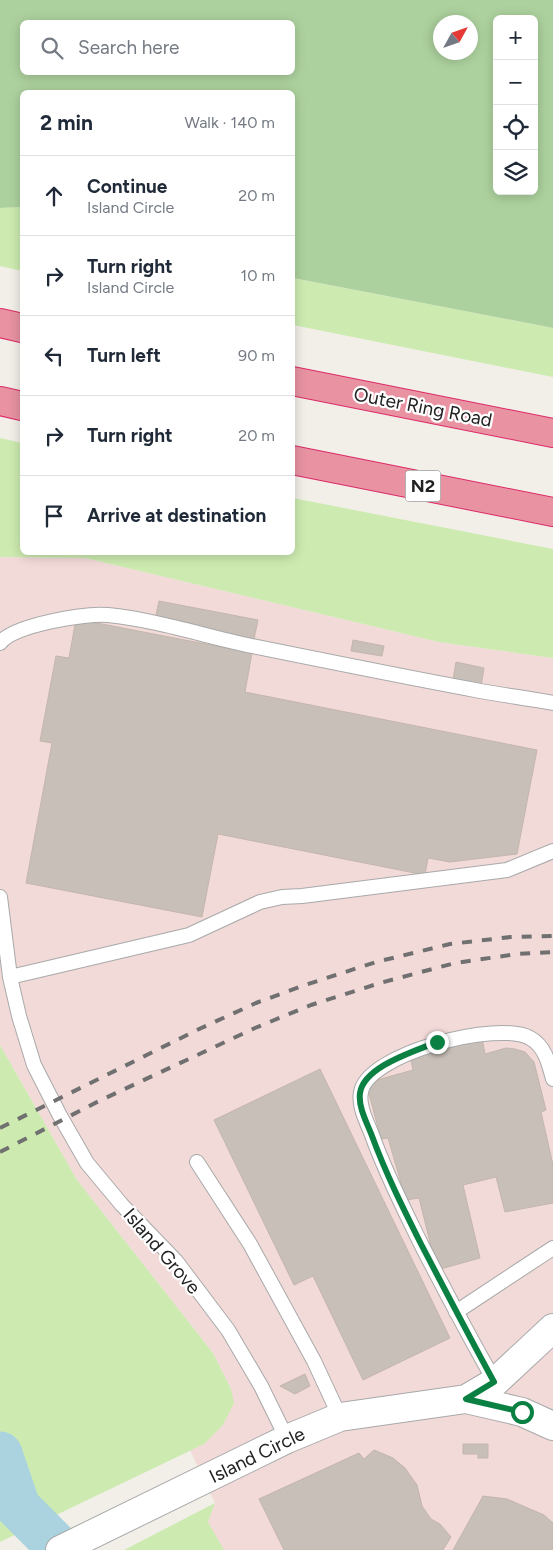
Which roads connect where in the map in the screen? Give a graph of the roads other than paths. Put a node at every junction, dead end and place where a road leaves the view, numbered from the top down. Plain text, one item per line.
1 (0, 323) edge
2 (20, 328) edge
3 (295, 383) edge
4 (0, 401) edge
5 (20, 406) edge
6 (553, 433) edge
7 (295, 461) edge
8 (553, 512) edge
9 (0, 643) edge
10 (553, 703) edge
11 (553, 851) edge
12 (0, 897) edge
13 (10, 977) junction
14 (553, 1080) edge
15 (197, 1162) dead end
16 (553, 1248) edge
17 (456, 1312) junction
18 (553, 1328) edge
19 (494, 1382) junction
20 (466, 1399) junction
21 (340, 1417) junction
22 (553, 1426) edge
23 (286, 1439) junction
24 (60, 1550) edge

1 - 2 highway
3 - 6 highway, Outer Ring Road
4 - 5 highway
7 - 8 highway, N2
9 - 10 lane
11 - 13 lane
12 - 13 lane, Island Grove
13 - 23 lane, Island Grove
14 - 17 lane
15 - 21 lane
16 - 17 lane
17 - 19 lane
18 - 19 street, Island Circle
19 - 20 street, Island Circle
20 - 21 street, Island Circle
20 - 22 street, Island Circle
21 - 23 street, Island Circle
23 - 24 street, Island Circle

